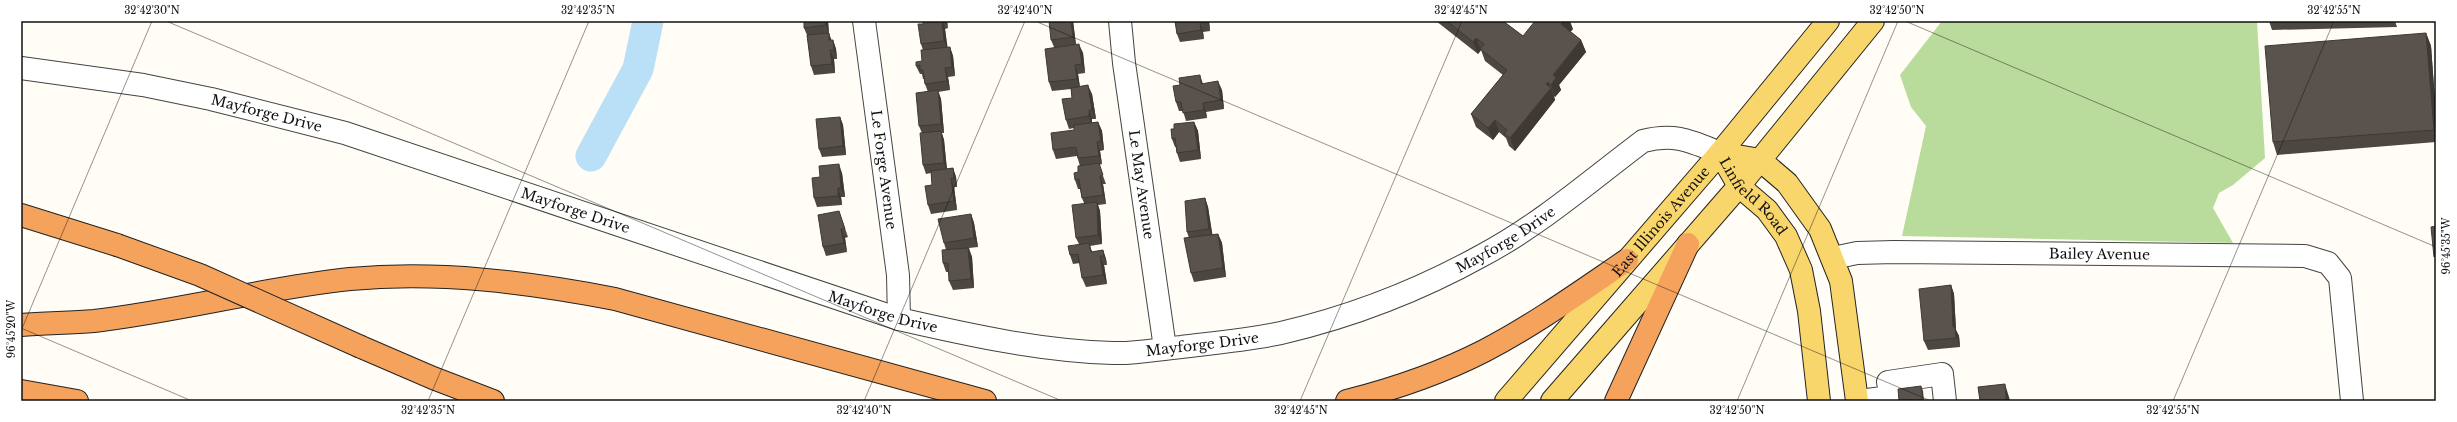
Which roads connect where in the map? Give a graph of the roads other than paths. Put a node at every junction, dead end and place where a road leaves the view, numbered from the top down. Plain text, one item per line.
1 (864, 21) edge
2 (1120, 21) edge
3 (1828, 21) edge
4 (1873, 21) edge
5 (21, 68) edge
6 (1720, 153) junction
7 (1760, 160) junction
8 (1739, 186) junction
9 (21, 216) edge
10 (1688, 244) junction
11 (1833, 258) junction
12 (1627, 260) junction
13 (899, 319) junction
14 (21, 325) edge
15 (1165, 348) junction
16 (21, 391) edge
17 (1891, 399) edge
18 (77, 401) edge
19 (493, 401) edge
20 (985, 401) edge
21 (1347, 401) edge
22 (1506, 401) edge
23 (1552, 401) edge
24 (1616, 401) edge
25 (1819, 401) edge
26 (1858, 401) edge
27 (1945, 401) edge
28 (2352, 401) edge

1 - 13 street, Le Forge Avenue
2 - 15 street, Le May Avenue
3 - 6 main road, East Illinois Avenue
4 - 7 main road
5 - 13 street, Mayforge Drive
6 - 7 main road, Linfield Road
6 - 8 main road, Linfield Road
6 - 12 main road, East Illinois Avenue
6 - 15 street, Mayforge Drive
7 - 8 main road
7 - 11 main road, Linfield Road
8 - 10 main road
8 - 25 main road, Linfield Road
9 - 19 highway, bridge
10 - 23 main road
10 - 24 highway
11 - 26 main road, Linfield Road
11 - 28 street, Bailey Avenue
12 - 21 highway
12 - 22 main road, East Illinois Avenue
13 - 15 street, Mayforge Drive
14 - 20 highway
16 - 18 highway
17 - 26 street
17 - 27 street

